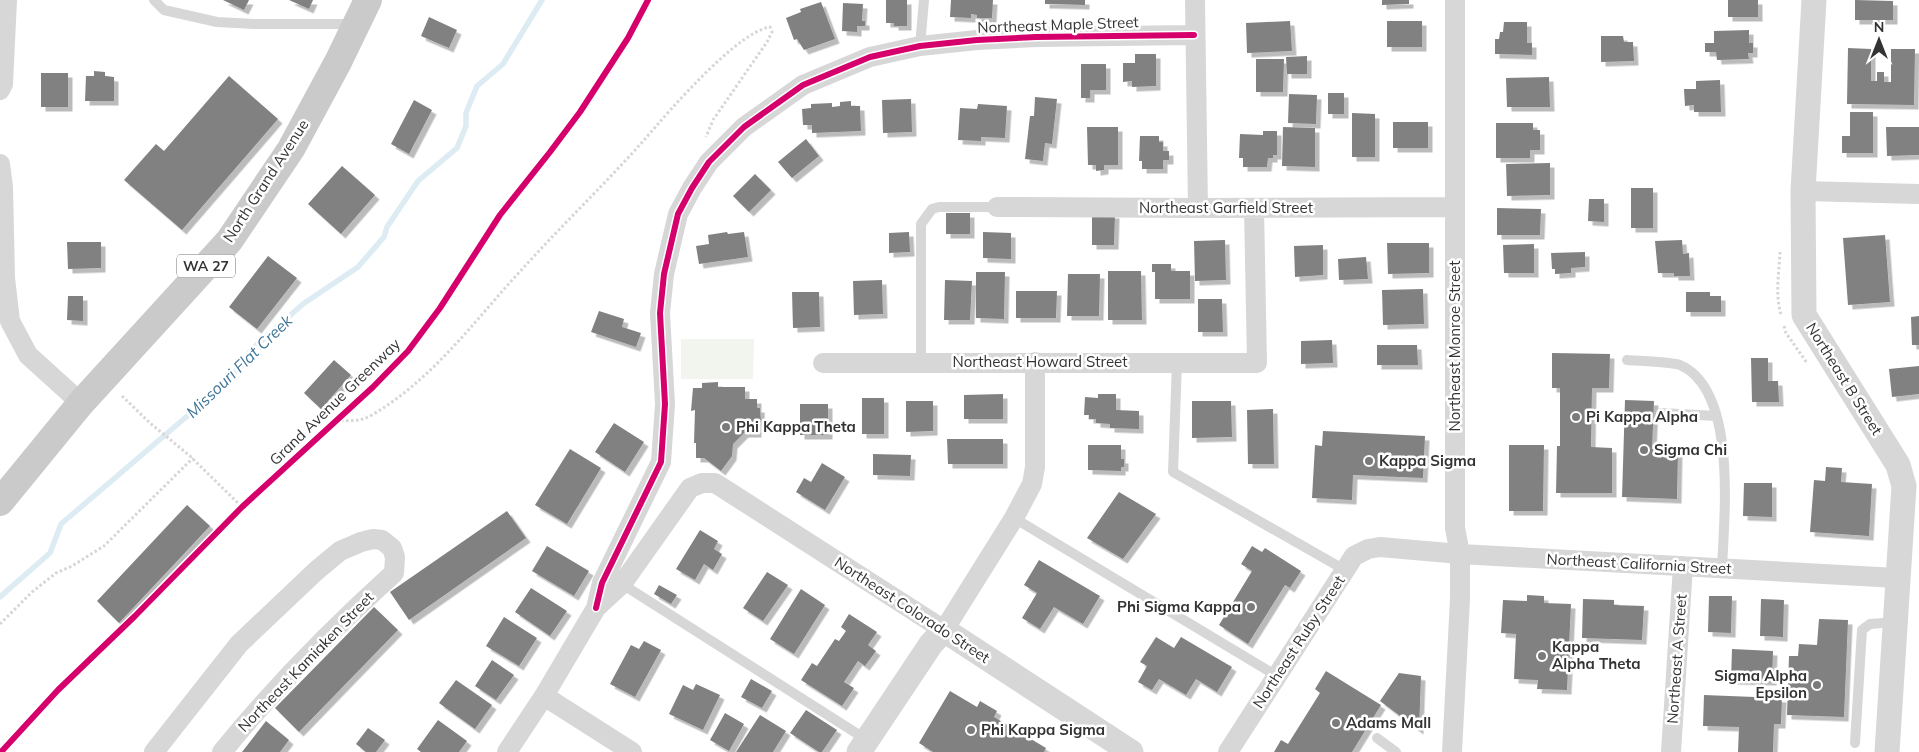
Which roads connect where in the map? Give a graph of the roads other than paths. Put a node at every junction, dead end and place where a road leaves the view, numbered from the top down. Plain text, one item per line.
1 (7, 0) edge
2 (154, 0) edge
3 (924, 0) edge
4 (1194, 0) edge
5 (1455, 0) edge
6 (1814, 0) edge
7 (363, 12) edge
8 (1194, 35) junction
9 (920, 46) junction
10 (0, 90) edge
11 (0, 164) edge
12 (1803, 191) junction
13 (1919, 194) edge
14 (997, 207) joint
15 (1456, 207) junction
16 (1198, 208) junction
17 (1254, 208) junction
18 (1627, 360) dead end
19 (823, 362) dead end
20 (920, 362) junction
21 (1035, 362) junction
22 (1177, 362) junction
23 (81, 403) junction
24 (1661, 413) dead end
25 (1716, 416) junction
26 (690, 488) joint
27 (0, 502) edge
28 (1014, 518) junction
29 (1380, 547) joint
30 (1460, 554) junction
31 (1684, 566) junction
32 (1722, 568) junction
33 (1345, 570) junction
34 (1898, 578) junction
35 (622, 584) junction
36 (596, 608) junction
37 (1896, 622) junction
38 (944, 630) junction
39 (1277, 676) junction
40 (544, 696) junction
41 (1376, 738) dead end
42 (1854, 743) dead end
43 (863, 746) edge
44 (154, 752) edge
45 (222, 752) edge
46 (507, 752) edge
47 (632, 752) edge
48 (1130, 752) edge
49 (1228, 752) edge
50 (1396, 752) edge
51 (1452, 752) edge
52 (1670, 752) edge
53 (1887, 752) edge

1 - 10 street
2 - 7 lane
3 - 9 lane
4 - 8 street
5 - 15 street, Northeast Monroe Street
6 - 12 street, Northeast B Street
7 - 23 main road, North Grand Avenue / WA 27
8 - 9 street, Northeast Maple Street
8 - 16 street
9 - 36 street, Northeast Maple Street
11 - 23 street
12 - 13 street
12 - 34 street, Northeast B Street
14 - 16 street, Northeast Garfield Street
14 - 20 lane
15 - 17 street, Northeast Garfield Street
15 - 30 street, Northeast Monroe Street
16 - 17 street, Northeast Garfield Street
17 - 22 street, Northeast Howard Street
18 - 25 lane
19 - 20 street, Northeast Howard Street
20 - 21 street, Northeast Howard Street
21 - 22 street, Northeast Howard Street
21 - 28 street
22 - 33 lane
23 - 27 main road, North Grand Avenue / WA 27
24 - 25 lane
25 - 32 lane
26 - 35 street, Northeast Maple Street
26 - 38 street, Northeast Colorado Street
28 - 38 street
28 - 39 lane
29 - 30 street, Northeast California Street
29 - 33 street, Northeast Ruby Street
30 - 31 street, Northeast California Street
30 - 51 street, Northeast Monroe Street
31 - 32 street, Northeast California Street
31 - 52 street, Northeast A Street
32 - 34 street, Northeast California Street
33 - 39 street, Northeast Ruby Street
34 - 37 street, Northeast B Street
35 - 36 street, Northeast Maple Street
35 - 43 lane
36 - 40 street, Northeast Maple Street
37 - 42 lane
37 - 53 street, Northeast B Street
38 - 43 street
38 - 48 street, Northeast Colorado Street
39 - 49 street, Northeast Ruby Street
40 - 46 street, Northeast Maple Street
40 - 47 street
41 - 50 lane
44 - 45 street, Northeast Kamiaken Street

